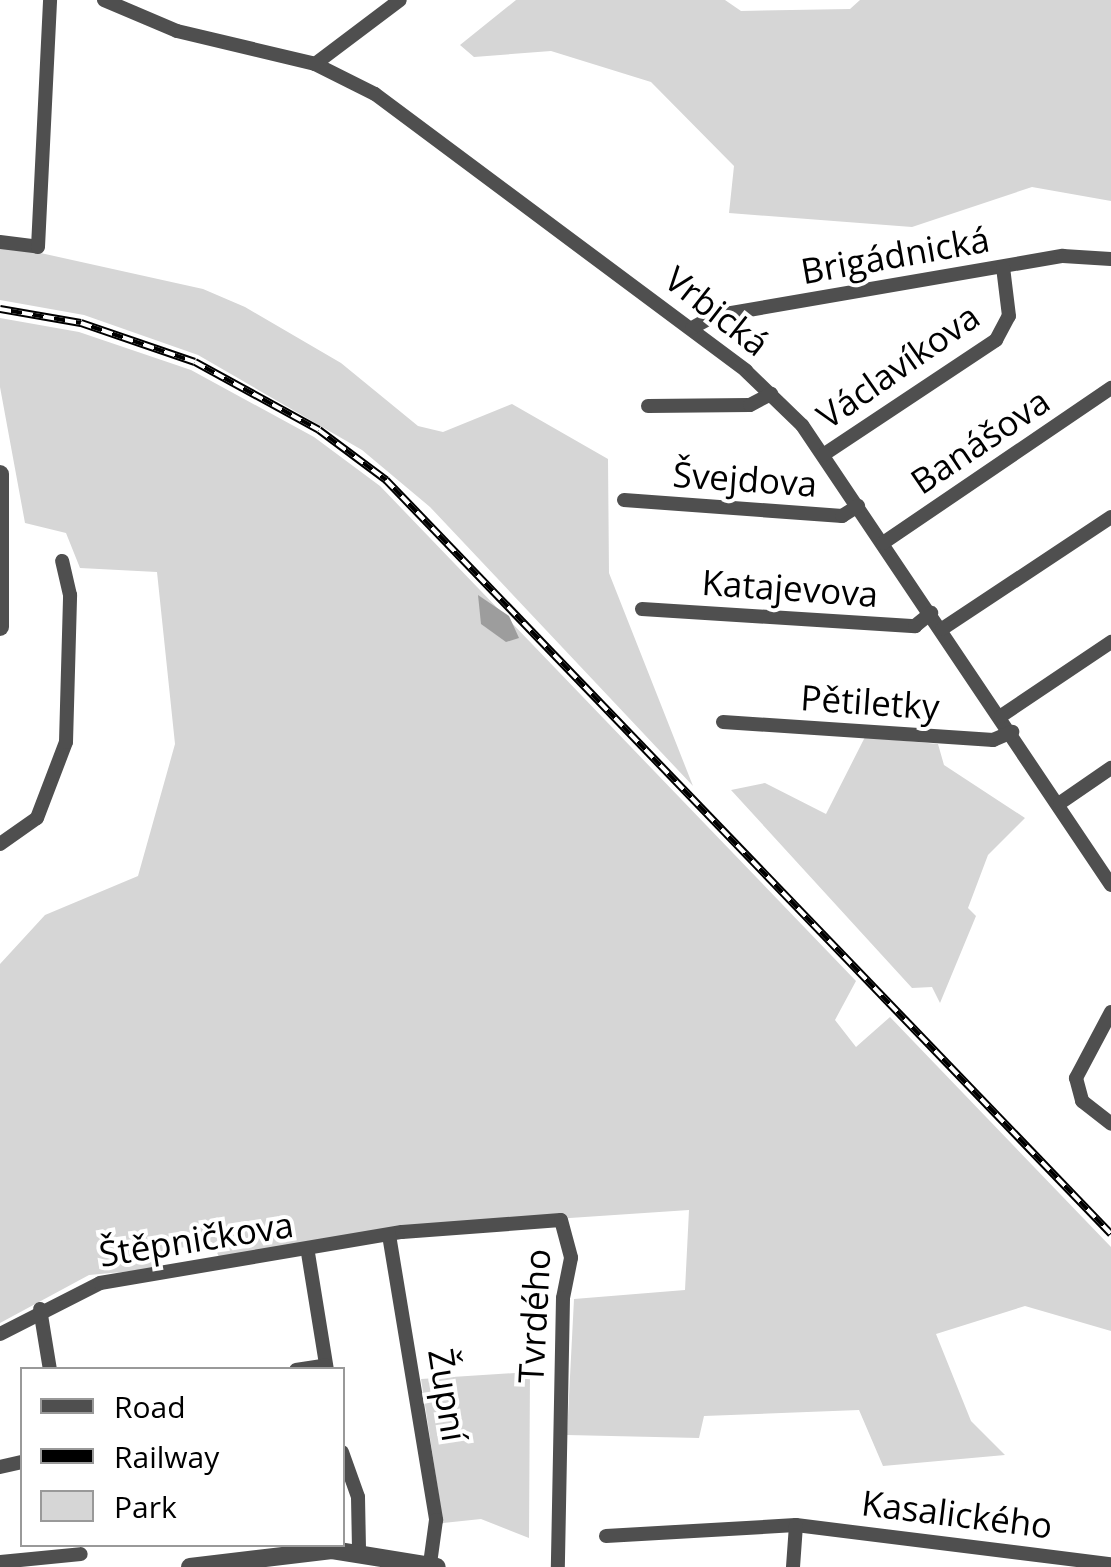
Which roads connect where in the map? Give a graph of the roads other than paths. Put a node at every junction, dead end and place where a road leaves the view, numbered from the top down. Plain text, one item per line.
1 (50, 0) edge
2 (104, 0) edge
3 (400, 0) edge
4 (315, 64) junction
5 (0, 242) edge
6 (1111, 259) edge
7 (1003, 266) junction
8 (692, 328) junction
9 (1111, 388) edge
10 (771, 394) junction
11 (648, 406) dead end
12 (823, 455) junction
13 (0, 474) edge
14 (624, 500) dead end
15 (858, 506) junction
16 (1111, 517) edge
17 (883, 543) junction
18 (62, 561) dead end
19 (642, 609) dead end
20 (931, 613) junction
21 (0, 628) edge
22 (942, 629) junction
23 (1111, 642) edge
24 (1001, 716) junction
25 (723, 722) dead end
26 (1012, 732) junction
27 (1111, 768) edge
28 (1060, 802) junction
29 (0, 844) edge
30 (1111, 885) edge
31 (1111, 1012) edge
32 (1111, 1124) edge
33 (412, 1231) joint
34 (389, 1235) junction
35 (308, 1252) junction
36 (40, 1309) junction
37 (0, 1334) edge
38 (50, 1367) edge
39 (327, 1367) edge
40 (345, 1460) edge
41 (796, 1525) junction
42 (606, 1536) dead end
43 (359, 1551) junction
44 (82, 1555) edge
45 (0, 1562) edge
46 (1111, 1564) edge
47 (434, 1566) edge
48 (190, 1567) edge
49 (558, 1567) edge
50 (793, 1567) edge

1 - 5 street
2 - 4 street, Vrbická
3 - 4 street
4 - 8 street, Vrbická
6 - 7 street, Brigádnická
7 - 8 street, Brigádnická
7 - 12 street, Václavíkova
8 - 10 street, Vrbická
9 - 17 street, Banášova
10 - 11 street
10 - 12 street, Vrbická
12 - 15 street, Vrbická
13 - 21 street
14 - 15 street, Švejdova
15 - 17 street, Vrbická
16 - 22 street
17 - 20 street, Vrbická
18 - 29 street
19 - 20 street, Katajevova
20 - 22 street, Vrbická
22 - 24 street, Vrbická
23 - 24 street
24 - 26 street, Vrbická
25 - 26 street, Pětiletky
26 - 28 street, Vrbická
27 - 28 street
28 - 30 street, Vrbická
31 - 32 street
33 - 34 street, Štěpničkova
33 - 49 street, Tvrdého
34 - 35 street, Štěpničkova
34 - 47 street, Župní
35 - 36 street, Štěpničkova
35 - 39 street
36 - 37 street, Štěpničkova
36 - 38 street
40 - 43 street
41 - 42 street, Kasalického
41 - 46 street, Kasalického
41 - 50 street
43 - 47 street
43 - 48 street
44 - 45 street

